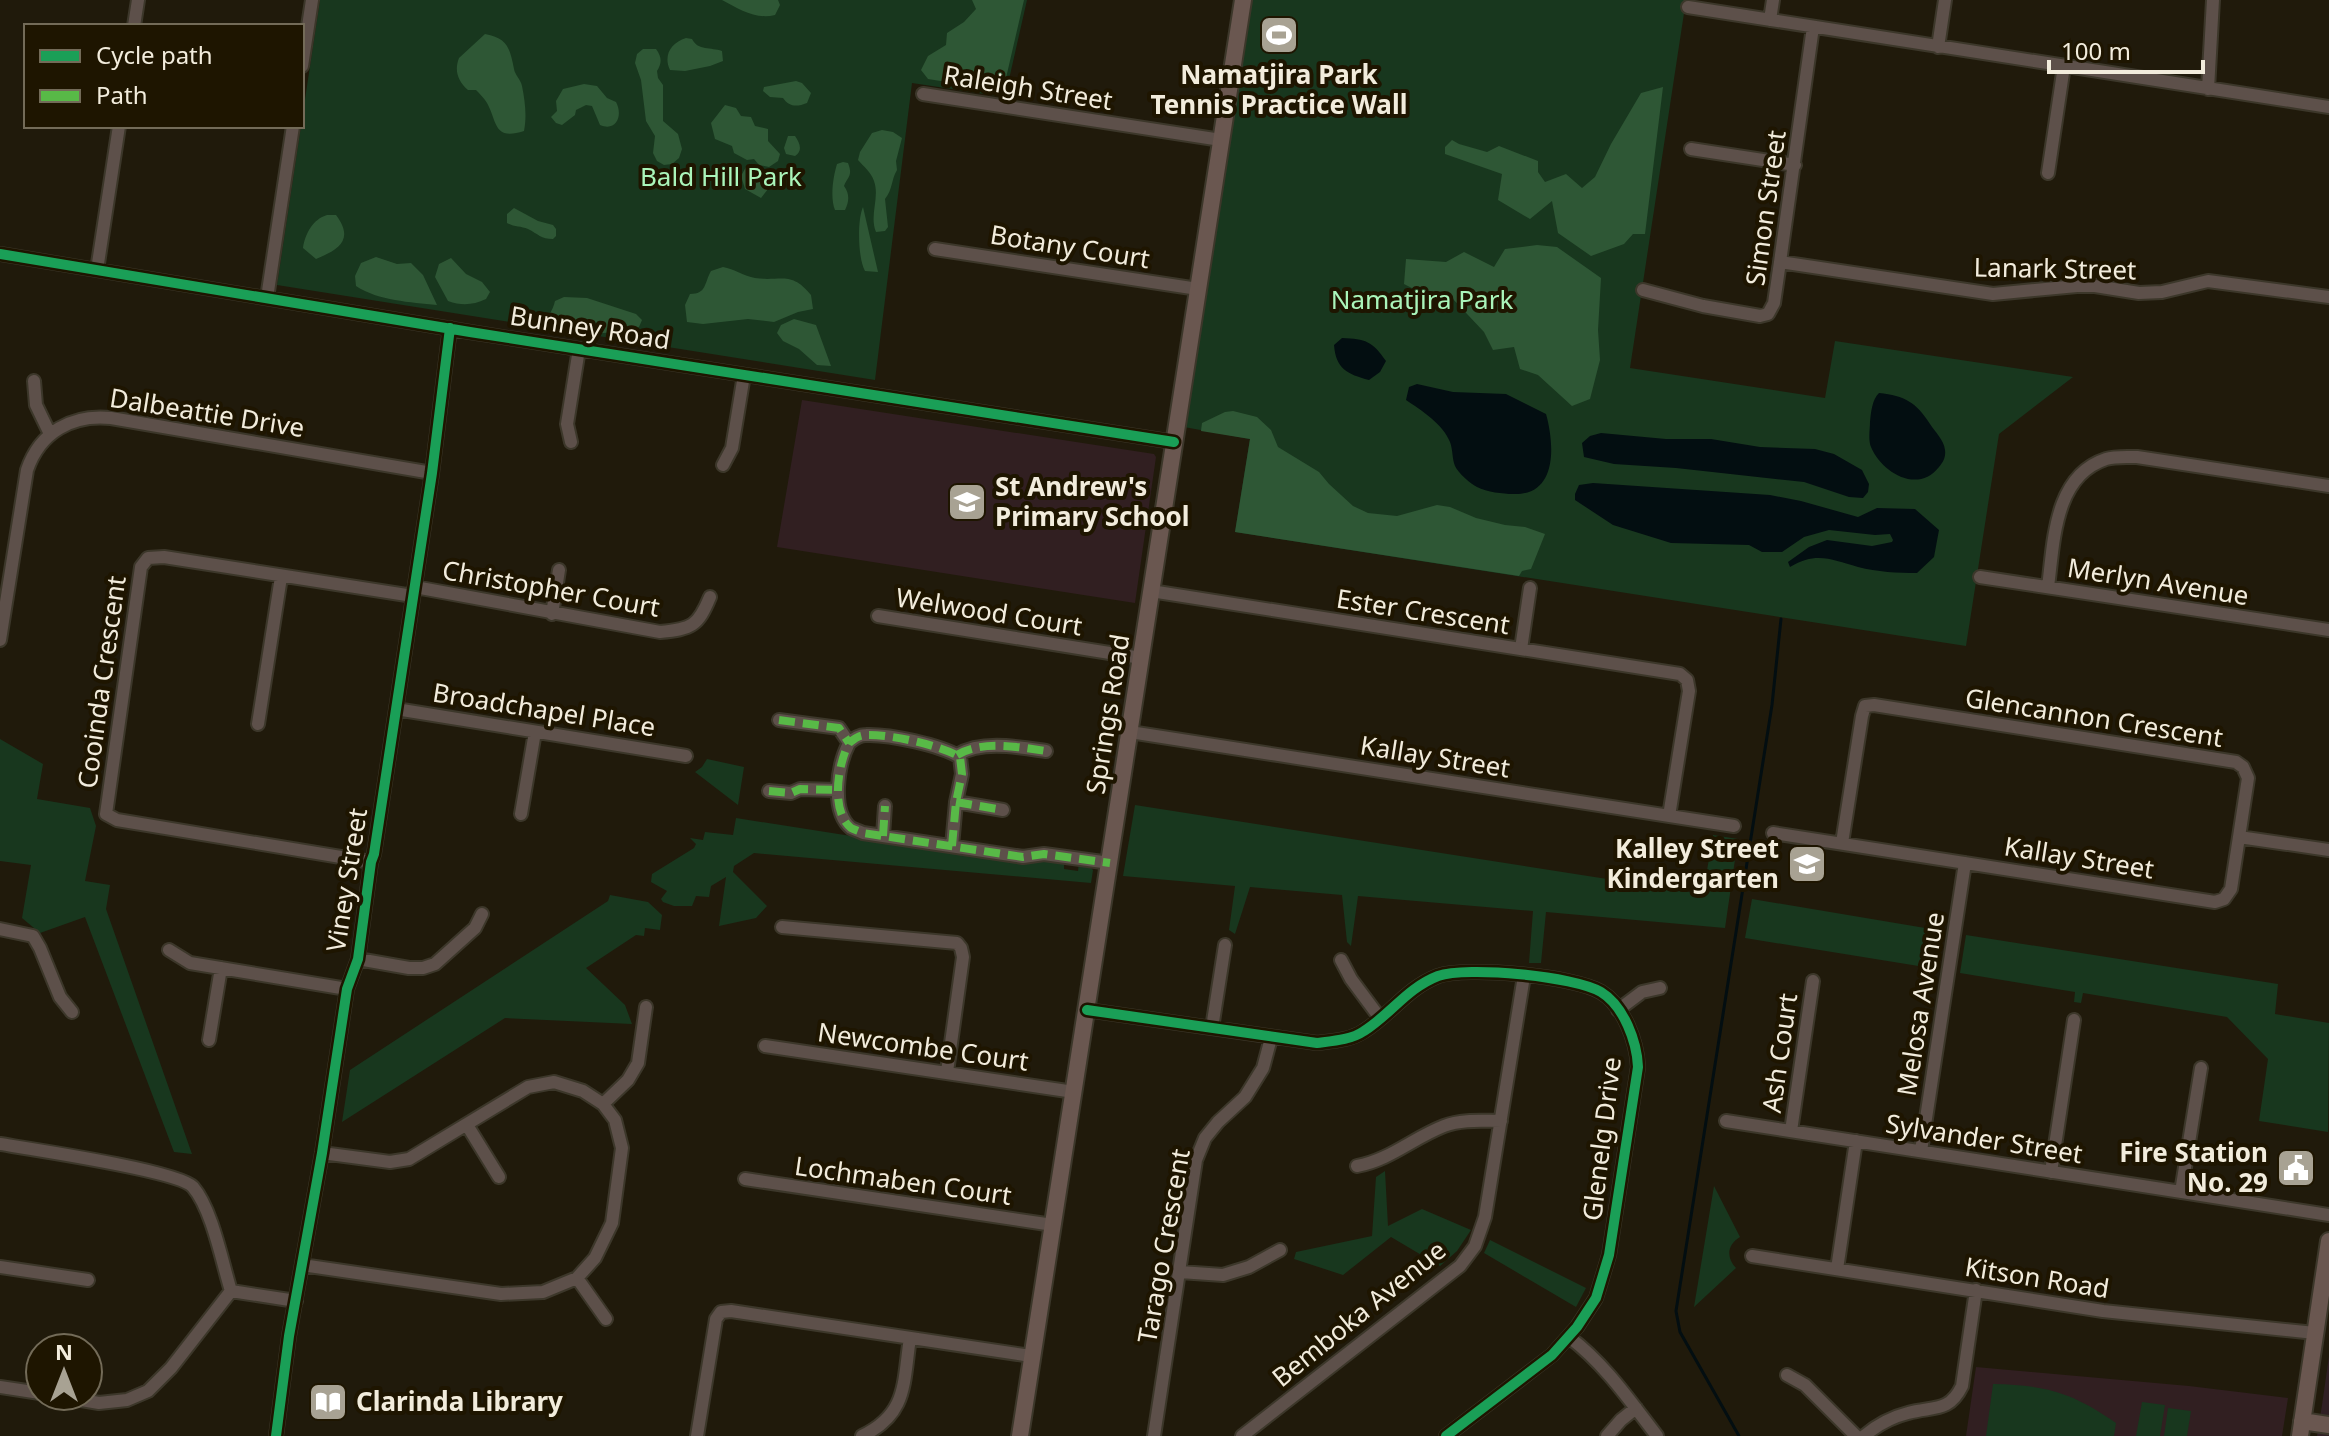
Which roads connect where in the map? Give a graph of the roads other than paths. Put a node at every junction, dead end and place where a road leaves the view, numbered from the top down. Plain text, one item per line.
1 (138, 0) edge
2 (312, 0) edge
3 (1243, 0) edge
4 (1773, 0) edge
5 (1945, 0) edge
6 (2213, 0) edge
7 (1688, 7) dead end
8 (1770, 20) junction
9 (134, 24) edge
10 (1813, 27) junction
11 (1938, 47) junction
12 (304, 53) edge
13 (2064, 66) junction
14 (2208, 89) junction
15 (923, 94) dead end
16 (2329, 107) edge
17 (119, 128) edge
18 (293, 128) edge
19 (1221, 140) junction
20 (1691, 149) dead end
21 (1795, 165) junction
22 (2048, 173) dead end
23 (935, 249) dead end
24 (0, 254) edge
25 (1780, 262) junction
26 (97, 270) junction
27 (1198, 289) junction
28 (1643, 290) dead end
29 (2329, 297) edge
30 (267, 298) junction
31 (450, 328) junction
32 (579, 349) junction
33 (744, 375) junction
34 (34, 381) dead end
35 (50, 434) junction
36 (571, 442) dead end
37 (1174, 442) junction
38 (723, 465) dead end
39 (432, 473) junction
40 (2329, 486) edge
41 (559, 570) dead end
42 (281, 577) junction
43 (1980, 577) dead end
44 (2048, 587) junction
45 (1530, 588) dead end
46 (1151, 591) junction
47 (414, 592) junction
48 (710, 597) dead end
49 (552, 614) junction
50 (878, 616) dead end
51 (2329, 630) edge
52 (0, 640) edge
53 (1521, 649) junction
54 (1141, 658) junction
55 (396, 709) junction
56 (779, 720) dead end
57 (258, 724) dead end
58 (535, 732) junction
59 (1130, 732) junction
60 (849, 743) junction
61 (1046, 751) dead end
62 (957, 755) junction
63 (686, 756) dead end
64 (837, 790) junction
65 (769, 791) dead end
66 (956, 802) junction
67 (885, 806) dead end
68 (1003, 810) dead end
69 (521, 814) dead end
70 (1669, 816) junction
71 (1734, 826) dead end
72 (1773, 833) dead end
73 (883, 836) junction
74 (2239, 837) junction
75 (1842, 843) junction
76 (952, 846) junction
77 (2329, 850) edge
78 (371, 862) junction
79 (1110, 863) junction
80 (1965, 863) junction
81 (482, 914) dead end
82 (782, 927) dead end
83 (0, 929) edge
84 (1225, 945) dead end
85 (169, 950) dead end
86 (358, 959) junction
87 (1341, 960) dead end
88 (221, 968) junction
89 (1524, 976) junction
90 (1813, 981) dead end
91 (1660, 988) dead end
92 (347, 989) junction
93 (646, 1007) dead end
94 (1087, 1010) junction
95 (1618, 1010) junction
96 (72, 1012) dead end
97 (1380, 1018) junction
98 (2074, 1020) dead end
99 (1212, 1028) junction
100 (1271, 1038) junction
101 (209, 1040) dead end
102 (765, 1046) dead end
103 (2201, 1068) dead end
104 (947, 1072) junction
105 (1074, 1092) junction
106 (603, 1104) junction
107 (1501, 1121) junction
108 (1726, 1121) dead end
109 (467, 1125) junction
110 (1791, 1131) junction
111 (1856, 1141) junction
112 (0, 1144) edge
113 (1921, 1151) junction
114 (322, 1153) junction
115 (1357, 1166) dead end
116 (2051, 1172) junction
117 (499, 1177) dead end
118 (745, 1179) dead end
119 (2181, 1192) junction
120 (2329, 1215) edge
121 (1053, 1225) junction
122 (2329, 1241) edge
123 (1280, 1250) dead end
124 (1752, 1256) dead end
125 (302, 1265) junction
126 (0, 1267) edge
127 (1837, 1269) junction
128 (1180, 1272) junction
129 (577, 1278) junction
130 (88, 1280) dead end
131 (1976, 1290) junction
132 (231, 1291) junction
133 (296, 1301) junction
134 (606, 1319) dead end
135 (2315, 1333) junction
136 (1569, 1337) junction
137 (910, 1338) junction
138 (1031, 1356) junction
139 (1787, 1375) dead end
140 (0, 1387) edge
141 (24, 1391) edge
142 (104, 1402) edge
143 (1636, 1408) junction
144 (2329, 1425) edge
145 (2301, 1428) edge
146 (276, 1436) edge
147 (697, 1436) edge
148 (862, 1436) edge
149 (1020, 1436) edge
150 (1154, 1436) edge
151 (1242, 1436) edge
152 (1446, 1436) edge
153 (1607, 1436) edge
154 (1657, 1436) edge
155 (1856, 1436) edge
156 (1864, 1436) edge

1 - 9 street
2 - 12 street
3 - 19 main road, Springs Road
4 - 8 street
5 - 11 street
6 - 14 street
7 - 8 street
8 - 10 street
10 - 11 street
10 - 21 street, Simon Street
11 - 13 street
13 - 14 street
13 - 22 street
14 - 16 street
15 - 19 street, Raleigh Street
17 - 26 street
18 - 30 street
19 - 27 main road, Springs Road
20 - 21 street
21 - 25 street, Simon Street
23 - 27 street, Botany Court
24 - 26 street, Bunney Road
25 - 28 street, Simon Street
25 - 29 street, Lanark Street
26 - 30 street, Bunney Road
27 - 37 main road, Springs Road
30 - 31 street, Bunney Road
31 - 32 street, Bunney Road
31 - 39 street, Viney Street
32 - 33 street, Bunney Road
32 - 36 street
33 - 37 street, Bunney Road
33 - 38 street
34 - 35 street
35 - 39 street, Dalbeattie Drive
35 - 52 street
37 - 46 main road, Springs Road
39 - 47 street, Viney Street
40 - 44 street
41 - 49 street
42 - 47 street, Cooinda Crescent
42 - 57 street
42 - 78 street, Cooinda Crescent
43 - 44 street, Merlyn Avenue
44 - 51 street, Merlyn Avenue
45 - 53 street
46 - 53 street, Ester Crescent
46 - 54 main road, Springs Road
47 - 49 street, Christopher Court
47 - 55 street, Viney Street
48 - 49 street, Christopher Court
50 - 54 street, Welwood Court
53 - 70 street, Ester Crescent
54 - 59 main road, Springs Road
55 - 58 street, Broadchapel Place
55 - 78 street, Viney Street
56 - 60 street
58 - 63 street, Broadchapel Place
58 - 69 street
59 - 70 street, Kallay Street
59 - 79 main road, Springs Road
60 - 62 street
60 - 64 street
61 - 62 street
62 - 66 street
64 - 65 street
64 - 73 street
66 - 68 street
66 - 76 street
67 - 73 street
70 - 71 street, Kallay Street
72 - 75 street, Kallay Street
73 - 76 street
74 - 75 street, Glencannon Crescent
74 - 77 street
74 - 80 street, Kallay Street
75 - 80 street, Kallay Street
76 - 79 street
78 - 86 street, Viney Street
79 - 94 main road, Springs Road
80 - 113 street, Melosa Avenue
81 - 86 street
82 - 104 street
83 - 96 street
84 - 99 street
85 - 88 street
86 - 92 street, Viney Street
87 - 97 street
88 - 92 street
88 - 101 street
89 - 95 street, Glenelg Drive
89 - 97 street, Glenelg Drive
89 - 107 street, Bemboka Avenue
90 - 110 street, Ash Court
91 - 95 street
92 - 114 street, Viney Street
93 - 106 street
94 - 99 street, Glenelg Drive
94 - 105 main road, Springs Road
95 - 136 street, Glenelg Drive
97 - 100 street, Glenelg Drive
98 - 116 street
99 - 100 street, Glenelg Drive
100 - 128 street, Tarago Crescent
102 - 104 street, Newcombe Court
103 - 119 street
104 - 105 street, Newcombe Court
105 - 121 main road, Springs Road
106 - 109 street
106 - 129 street
107 - 115 street
107 - 151 street, Bemboka Avenue
108 - 110 street, Sylvander Street
109 - 114 street
109 - 117 street
110 - 111 street, Sylvander Street
111 - 113 street, Sylvander Street
111 - 127 street
112 - 132 street
113 - 116 street, Sylvander Street
114 - 125 street, Viney Street
116 - 119 street, Sylvander Street
118 - 121 street, Lochmaben Court
119 - 120 street, Sylvander Street
121 - 138 main road, Springs Road
122 - 135 main road
123 - 128 street
124 - 127 street, Kitson Road
125 - 129 street
125 - 133 street, Viney Street
126 - 130 street
127 - 131 street, Kitson Road
128 - 150 street, Tarago Crescent
129 - 134 street
131 - 135 street, Kitson Road
131 - 156 street
132 - 133 street
132 - 142 street
133 - 146 street, Viney Street
135 - 145 main road
136 - 143 street
136 - 152 street, Glenelg Drive
137 - 138 street
137 - 147 street
137 - 148 street
138 - 149 main road, Springs Road
139 - 155 street
140 - 141 street
143 - 153 street
143 - 154 street
144 - 145 main road

